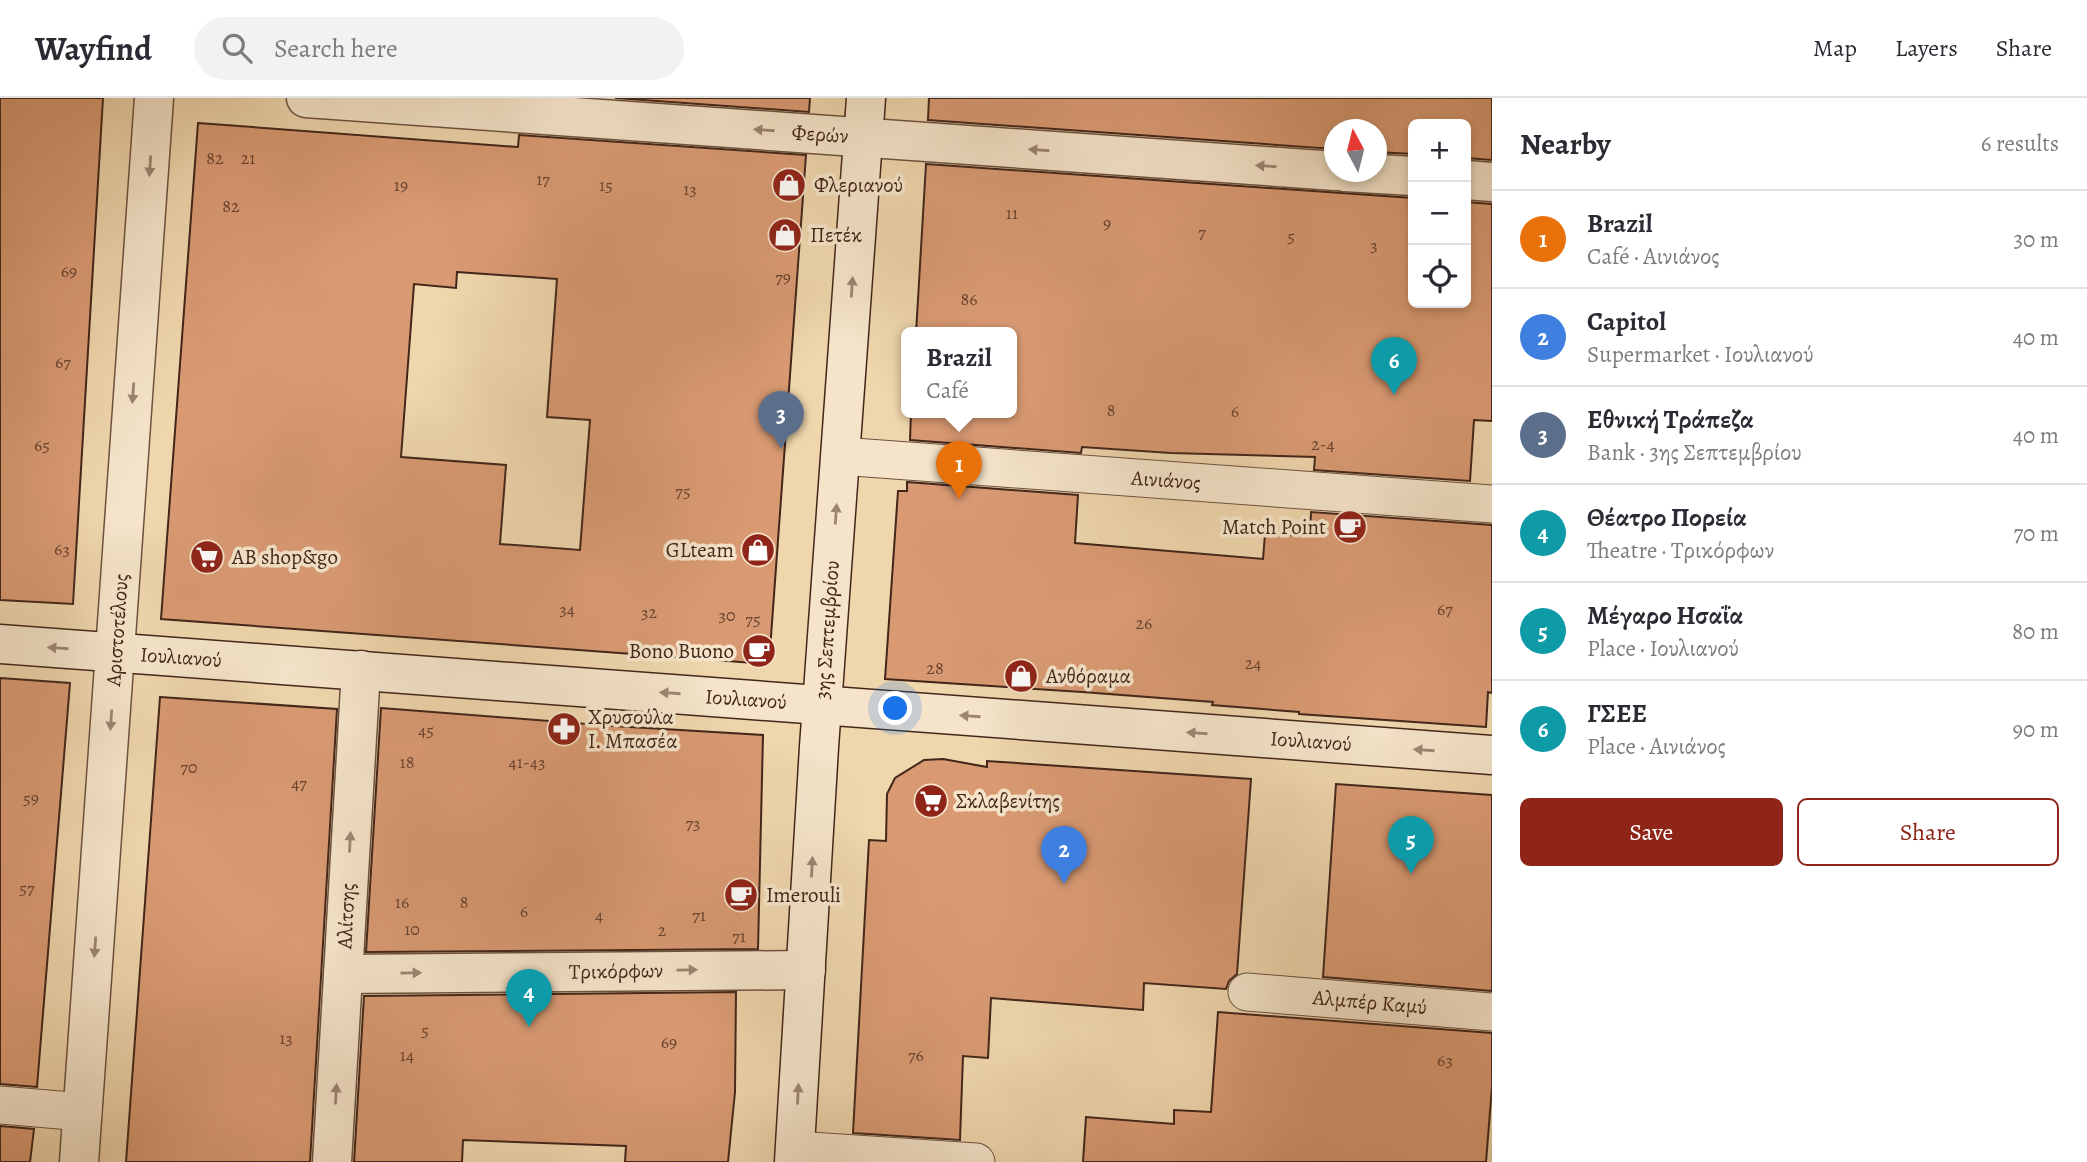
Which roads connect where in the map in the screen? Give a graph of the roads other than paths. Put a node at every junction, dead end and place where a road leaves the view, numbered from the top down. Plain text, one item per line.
1 (154, 98) edge
2 (306, 98) edge
3 (866, 98) edge
4 (863, 138) junction
5 (1324, 170) edge
6 (1387, 174) edge
7 (1408, 176) edge
8 (1471, 180) edge
9 (1492, 182) edge
10 (840, 456) junction
11 (1492, 504) edge
12 (0, 643) edge
13 (116, 652) junction
14 (360, 670) junction
15 (822, 705) junction
16 (1492, 755) edge
17 (806, 970) junction
18 (343, 974) junction
19 (1247, 992) dead end
20 (1492, 1012) edge
21 (0, 1105) edge
22 (83, 1112) junction
23 (794, 1156) edge
24 (79, 1162) edge
25 (332, 1162) edge
26 (976, 1162) edge

1 -> 13 street, Αριστοτέλους
4 -> 2 street, Φερών
3 - 4 street, 3ης Σεπτεμβρίου
5 -> 4 street, Φερών
10 -> 4 street, 3ης Σεπτεμβρίου
6 - 7 street
8 - 9 street
10 - 11 street, Αινιάνος
15 -> 10 street, 3ης Σεπτεμβρίου
13 -> 12 street, Ιουλιανού
13 - 14 street, Ιουλιανού
13 -> 22 street, Αριστοτέλους
15 -> 14 street, Ιουλιανού
18 -> 14 street, Αλίτσης
16 -> 15 street, Ιουλιανού
17 -> 15 street, 3ης Σεπτεμβρίου
18 -> 17 street, Τρικόρφων
23 -> 17 street, 3ης Σεπτεμβρίου
25 -> 18 street, Αλίτσης
19 - 20 street, Αλμπέρ Καμύ
21 - 22 street
22 - 24 street, Αριστοτέλους
23 - 26 street

